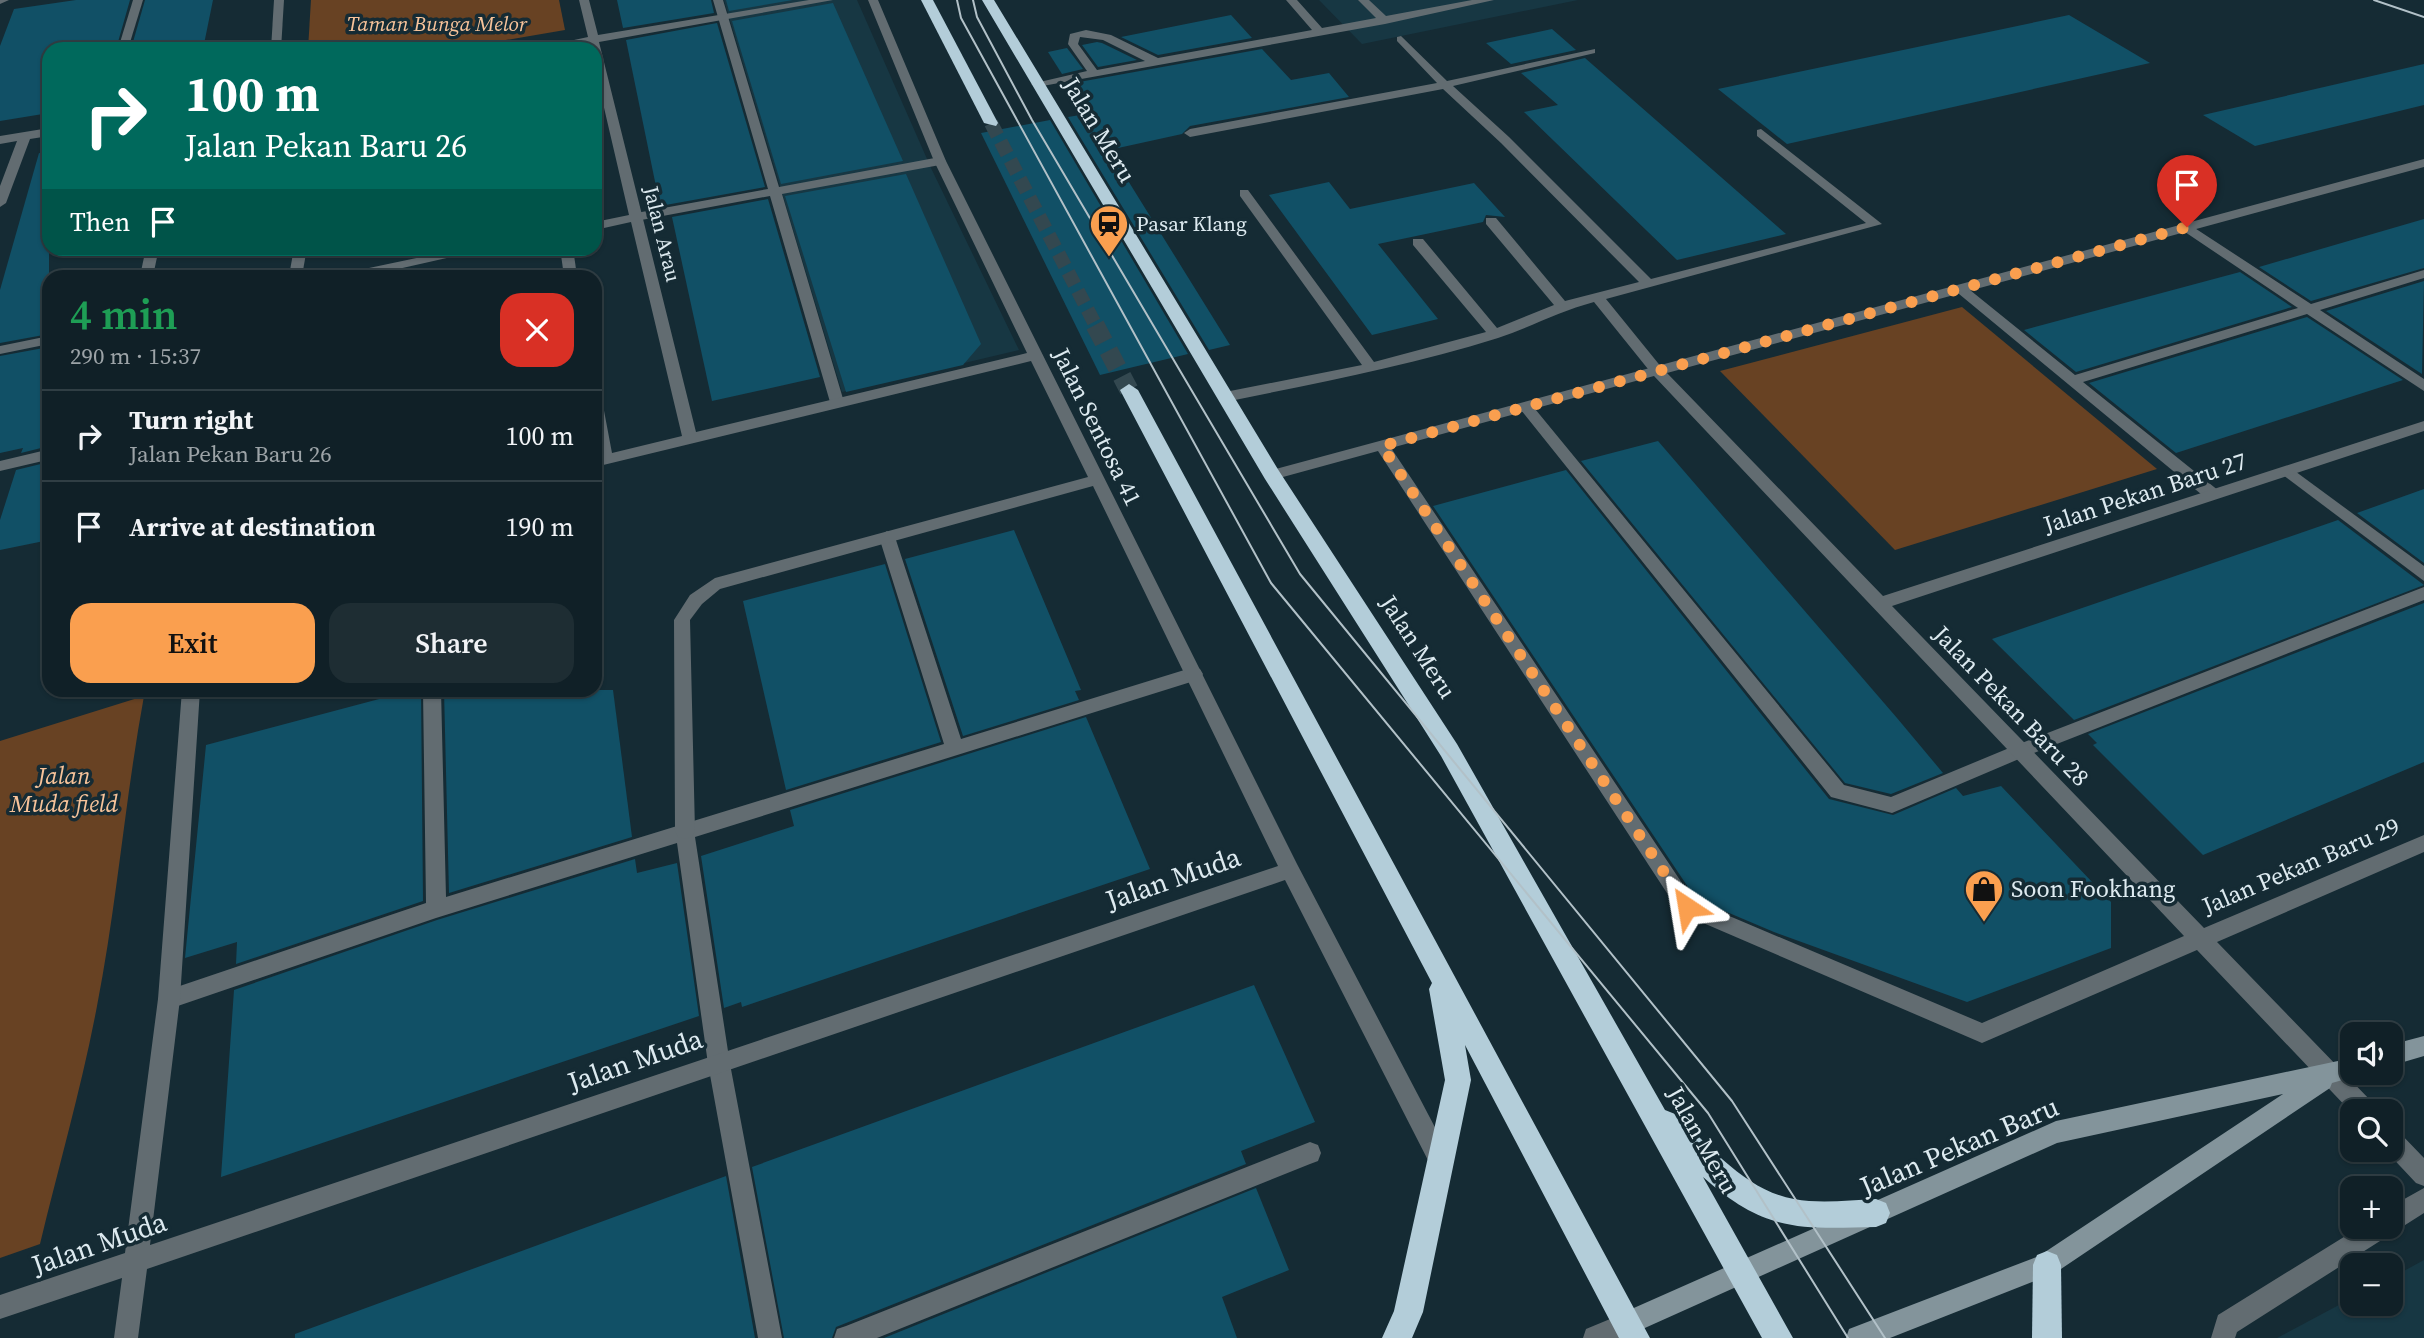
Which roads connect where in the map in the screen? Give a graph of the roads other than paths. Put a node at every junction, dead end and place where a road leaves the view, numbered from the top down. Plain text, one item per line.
1 (138, 0) edge
2 (279, 0) edge
3 (583, 0) edge
4 (718, 0) edge
5 (828, 0) edge
6 (873, 0) edge
7 (927, 0) edge
8 (988, 0) edge
9 (1291, 0) edge
10 (1363, 0) edge
11 (1423, 0) edge
12 (1489, 0) edge
13 (1433, 11) junction
14 (723, 18) junction
15 (1385, 21) junction
16 (1320, 32) junction
17 (1401, 39) dead end
18 (593, 40) junction
19 (125, 42) edge
20 (276, 42) edge
21 (581, 42) edge
22 (1591, 51) dead end
23 (1156, 62) junction
24 (1094, 74) junction
25 (602, 77) edge
26 (1037, 84) junction
27 (1445, 85) junction
28 (991, 123) tunnel mouth
29 (42, 133) edge
30 (1190, 133) dead end
31 (1761, 134) dead end
32 (24, 136) junction
33 (0, 140) edge
34 (940, 160) junction
35 (2424, 163) edge
36 (775, 191) junction
37 (1244, 193) dead end
38 (0, 204) edge
39 (636, 217) junction
40 (1491, 221) dead end
41 (602, 224) edge
42 (2187, 227) junction
43 (1418, 242) dead end
44 (462, 256) edge
45 (415, 270) edge
46 (2424, 274) edge
47 (1648, 283) junction
48 (1960, 289) junction
49 (1597, 297) junction
50 (1562, 306) junction
51 (2312, 310) junction
52 (1494, 334) junction
53 (42, 341) edge
54 (0, 350) edge
55 (1036, 355) junction
56 (1371, 368) junction
57 (1657, 371) junction
58 (2074, 380) junction
59 (2424, 386) edge
60 (1129, 390) tunnel mouth
61 (1225, 397) junction
62 (836, 402) junction
63 (1526, 407) junction
64 (2424, 426) edge
65 (690, 439) junction
66 (1382, 446) junction
67 (42, 456) edge
68 (602, 460) edge
69 (0, 466) edge
70 (2288, 471) junction
71 (1272, 475) junction
72 (1097, 480) junction
73 (2213, 495) junction
74 (887, 537) junction
75 (2424, 575) edge
76 (2424, 593) edge
77 (1879, 604) junction
78 (1194, 674) junction
79 (191, 697) edge
80 (432, 697) edge
81 (955, 750) junction
82 (2020, 751) junction
83 (685, 831) junction
84 (2424, 843) edge
85 (1290, 870) junction
86 (436, 909) junction
87 (2199, 937) junction
88 (1438, 969) junction
89 (169, 999) junction
90 (2424, 1046) edge
91 (2403, 1052) edge
92 (719, 1063) junction
93 (2340, 1070) edge
94 (2340, 1071) edge
95 (2340, 1072) edge
96 (1654, 1112) junction
97 (1310, 1153) dead end
98 (2403, 1153) edge
99 (1442, 1164) junction
100 (2424, 1175) edge
101 (2424, 1200) edge
102 (1876, 1213) junction
103 (2403, 1213) edge
104 (2362, 1239) edge
105 (135, 1262) junction
106 (2047, 1265) junction
107 (1742, 1275) junction
108 (0, 1307) edge
109 (1631, 1331) edge
110 (125, 1338) edge
111 (770, 1338) edge
112 (846, 1338) edge
113 (1397, 1338) edge
114 (1595, 1338) edge
115 (1779, 1338) edge
116 (1858, 1338) edge
117 (2047, 1338) edge
118 (2223, 1338) edge

1 - 19 street
2 - 20 street
3 - 18 street, Jalan Arau
4 - 14 street
5 - 14 street
6 - 34 street, Jalan Sentosa 41
7 - 28 highway
8 - 26 highway, Jalan Meru
9 - 16 street
10 - 15 street
11 - 13 street
12 - 13 street
13 - 15 street
14 - 18 street
14 - 36 street
15 - 16 street
16 - 23 street
17 - 27 street
18 - 21 street
22 - 27 street
23 - 24 street
23 - 24 street
24 - 26 street
25 - 39 street, Jalan Arau
26 - 61 highway, Jalan Meru
27 - 30 street
27 - 47 street
29 - 32 street
31 - 47 street
32 - 33 street
32 - 38 street
34 - 36 street
34 - 55 street, Jalan Sentosa 41
35 - 42 street
36 - 39 street
36 - 62 street
37 - 56 street
39 - 41 street
39 - 65 street, Jalan Arau
40 - 50 street
42 - 48 street
42 - 51 street
43 - 52 street
44 - 45 street
46 - 51 street
47 - 49 street
48 - 57 street
48 - 58 street
49 - 50 street
49 - 57 street, Jalan Pekan Baru 28
50 - 52 street
51 - 58 street
51 - 59 street
52 - 56 street
53 - 54 street
55 - 62 street
55 - 72 street, Jalan Sentosa 41
56 - 61 street
57 - 63 street
57 - 77 street, Jalan Pekan Baru 28
58 - 73 street
60 - 88 highway
61 - 71 highway, Jalan Meru
62 - 65 street
63 - 66 street
63 - 82 street
64 - 70 street, Jalan Pekan Baru 27
65 - 68 street
66 - 71 street
66 - 87 street, Jalan Pekan Baru 29
67 - 69 street
70 - 73 street, Jalan Pekan Baru 27
70 - 75 street
71 - 96 highway, Jalan Meru
72 - 74 street
72 - 78 street, Jalan Sentosa 41
73 - 77 street, Jalan Pekan Baru 27
74 - 81 street
74 - 83 street
76 - 82 street
77 - 82 street, Jalan Pekan Baru 28
78 - 81 street
78 - 85 street, Jalan Sentosa 41
79 - 89 street
80 - 86 street
81 - 83 street
82 - 87 street, Jalan Pekan Baru 28
83 - 86 street
83 - 92 street
84 - 87 street, Jalan Pekan Baru 29
85 - 92 street, Jalan Muda
85 - 99 street, Jalan Sentosa 41
86 - 89 street
87 - 93 street, Jalan Pekan Baru 28
88 - 99 highway
88 - 109 highway
89 - 105 street
90 - 91 street
92 - 105 street, Jalan Muda
92 - 111 street
94 - 102 street, Jalan Pekan Baru
95 - 106 street
96 - 102 highway
96 - 107 highway, Jalan Meru
97 - 112 street
98 - 100 street
99 - 113 highway
101 - 103 street
102 - 107 street, Jalan Pekan Baru
104 - 118 street
105 - 108 street, Jalan Muda
105 - 110 street
106 - 116 street
106 - 117 highway
107 - 109 street, Jalan Pekan Baru
107 - 115 highway, Jalan Meru
109 - 114 street

